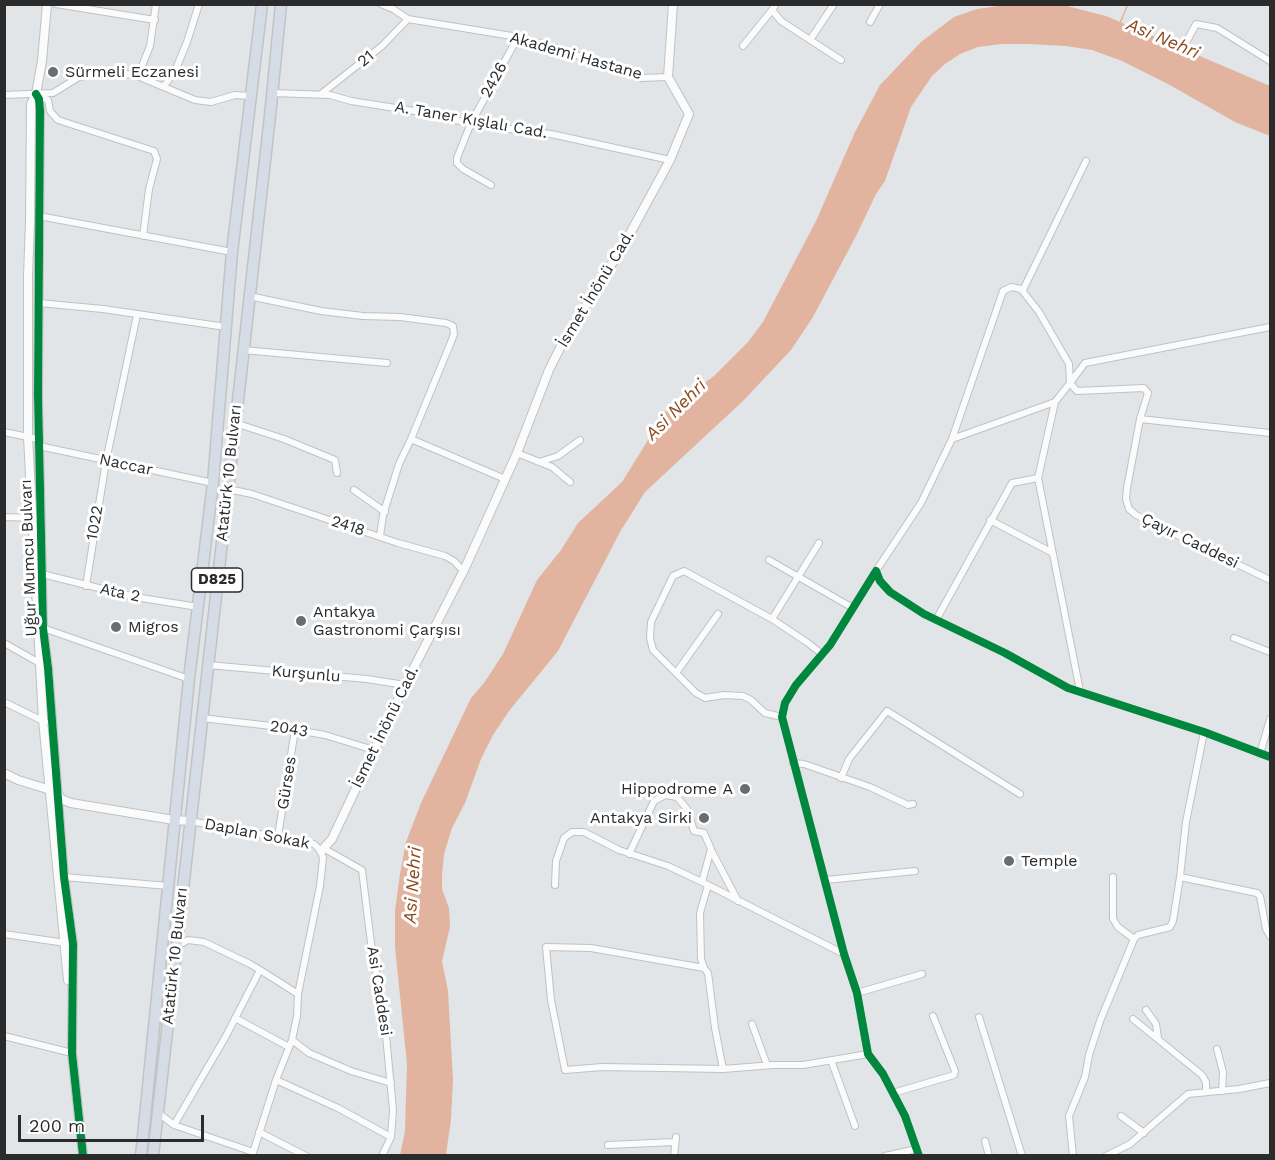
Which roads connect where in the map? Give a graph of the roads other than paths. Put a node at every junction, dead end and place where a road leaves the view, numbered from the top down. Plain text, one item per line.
1 (47, 4) edge
2 (56, 4) edge
3 (156, 4) edge
4 (199, 4) edge
5 (262, 4) edge
6 (281, 4) edge
7 (381, 4) edge
8 (674, 4) edge
9 (834, 4) edge
10 (880, 4) edge
11 (774, 7) edge
12 (408, 19) junction
13 (155, 20) junction
14 (870, 22) dead end
15 (518, 37) junction
16 (810, 40) junction
17 (1187, 41) dead end
18 (743, 46) dead end
19 (841, 60) dead end
20 (1270, 61) edge
21 (138, 76) junction
22 (668, 77) junction
23 (164, 86) junction
24 (272, 93) junction
25 (36, 94) junction
26 (4, 95) edge
27 (321, 95) junction
28 (251, 96) junction
29 (471, 123) junction
30 (670, 160) junction
31 (1086, 161) dead end
32 (490, 185) dead end
33 (39, 216) junction
34 (143, 236) junction
35 (232, 252) junction
36 (1023, 290) junction
37 (249, 296) junction
38 (39, 303) junction
39 (137, 315) junction
40 (226, 327) junction
41 (1270, 327) edge
42 (243, 350) junction
43 (387, 363) dead end
44 (1070, 383) junction
45 (1055, 402) junction
46 (1140, 419) junction
47 (234, 423) junction
48 (4, 432) edge
49 (1270, 434) edge
50 (28, 437) junction
51 (411, 439) junction
52 (952, 439) junction
53 (580, 440) dead end
54 (38, 443) junction
55 (517, 453) junction
56 (106, 461) junction
57 (538, 462) junction
58 (337, 473) dead end
59 (1038, 478) junction
60 (505, 479) junction
61 (570, 482) dead end
62 (213, 483) junction
63 (227, 489) junction
64 (354, 489) dead end
65 (385, 512) junction
66 (4, 517) edge
67 (32, 518) junction
68 (41, 518) junction
69 (990, 520) junction
70 (380, 536) junction
71 (819, 543) dead end
72 (1051, 552) junction
73 (769, 560) dead end
74 (876, 571) junction
75 (464, 572) junction
76 (42, 574) junction
77 (799, 577) junction
78 (1270, 580) edge
79 (86, 586) junction
80 (198, 607) junction
81 (854, 608) junction
82 (718, 614) dead end
83 (772, 619) junction
84 (936, 620) junction
85 (43, 628) junction
86 (1234, 638) dead end
87 (4, 644) edge
88 (1270, 652) edge
89 (822, 654) junction
90 (39, 663) junction
91 (208, 665) junction
92 (48, 668) junction
93 (676, 673) junction
94 (189, 679) junction
95 (405, 685) junction
96 (1080, 690) junction
97 (4, 702) edge
98 (782, 717) junction
99 (202, 718) junction
100 (1270, 719) edge
101 (43, 720) junction
102 (51, 724) junction
103 (295, 730) junction
104 (1204, 732) junction
105 (374, 750) junction
106 (1260, 754) junction
107 (1270, 757) edge
108 (794, 764) junction
109 (4, 773) edge
110 (841, 778) junction
111 (53, 790) junction
112 (1020, 794) dead end
113 (913, 804) dead end
114 (174, 820) junction
115 (190, 821) junction
116 (278, 836) junction
117 (711, 849) junction
118 (322, 850) junction
119 (629, 854) junction
120 (915, 871) dead end
121 (64, 877) junction
122 (1113, 877) dead end
123 (1180, 877) junction
124 (826, 880) junction
125 (705, 884) junction
126 (555, 885) dead end
127 (168, 886) junction
128 (738, 901) junction
129 (4, 934) edge
130 (1270, 936) edge
131 (1134, 939) junction
132 (68, 944) junction
133 (176, 947) junction
134 (844, 954) junction
135 (704, 968) junction
136 (260, 970) junction
137 (922, 974) dead end
138 (856, 993) junction
139 (298, 994) junction
140 (1146, 1010) dead end
141 (933, 1016) dead end
142 (979, 1017) dead end
143 (235, 1018) junction
144 (1133, 1019) dead end
145 (752, 1024) dead end
146 (4, 1036) edge
147 (1158, 1038) junction
148 (292, 1040) junction
149 (289, 1047) junction
150 (1218, 1049) dead end
151 (72, 1053) junction
152 (868, 1054) junction
153 (831, 1060) junction
154 (767, 1065) junction
155 (723, 1069) junction
156 (276, 1080) junction
157 (391, 1083) junction
158 (1270, 1083) edge
159 (1222, 1091) junction
160 (1206, 1092) junction
161 (893, 1093) junction
162 (157, 1112) junction
163 (1120, 1116) dead end
164 (174, 1125) junction
165 (855, 1126) dead end
166 (259, 1132) junction
167 (1144, 1133) junction
168 (391, 1137) junction
169 (985, 1142) dead end
170 (608, 1145) dead end
171 (918, 1152) edge
172 (252, 1154) edge
173 (83, 1155) edge
174 (141, 1155) edge
175 (153, 1155) edge
176 (306, 1155) edge
177 (382, 1155) edge
178 (674, 1155) edge
179 (885, 1155) edge
180 (989, 1155) edge
181 (1022, 1155) edge
182 (1073, 1155) edge
183 (1106, 1155) edge

1 - 25 street, Uğur Mumcu Bulvarı
2 - 13 street
3 - 13 street
4 - 23 street
5 - 28 highway, Atatürk 10 Bulvarı / D825
6 - 24 highway, Atatürk 10 Bulvarı / D825
7 - 12 street, Akademi Hastane
8 - 22 street
9 - 16 street
10 - 14 street
11 - 16 street
11 - 18 street
12 - 15 street, Akademi Hastane
12 - 27 street, 21
13 - 21 street
15 - 22 street, Akademi Hastane
15 - 29 street, 2426
16 - 19 street
17 - 20 street
21 - 23 street
21 - 25 street
22 - 30 street, İsmet İnönü Cad.
23 - 28 street
24 - 27 street, A. Taner Kışlalı Cad.
24 - 37 highway, Atatürk 10 Bulvarı / D825
25 - 26 street
25 - 33 street, Uğur Mumcu Bulvarı
25 - 34 street
25 - 50 street, Uğur Mumcu Bulvarı
27 - 29 street, A. Taner Kışlalı Cad.
28 - 35 highway, Atatürk 10 Bulvarı / D825
29 - 30 street, A. Taner Kışlalı Cad.
29 - 32 street, 2426
30 - 55 street, İsmet İnönü Cad.
31 - 36 street
33 - 34 street
33 - 38 street, Uğur Mumcu Bulvarı
34 - 35 street
35 - 40 highway, Atatürk 10 Bulvarı / D825
36 - 44 street
36 - 52 street
37 - 42 highway, Atatürk 10 Bulvarı / D825
37 - 51 street
38 - 39 street
38 - 54 street, Uğur Mumcu Bulvarı
39 - 40 street
39 - 56 street, 1022
40 - 62 highway, Atatürk 10 Bulvarı / D825
41 - 44 street
42 - 43 street
42 - 47 highway, Atatürk 10 Bulvarı / D825
44 - 45 street
44 - 46 street
45 - 52 street
45 - 59 street
46 - 49 street
46 - 78 street, Çayır Caddesi
47 - 58 street
47 - 63 highway, Atatürk 10 Bulvarı / D825
48 - 50 street, Naccar
50 - 54 street, Naccar
50 - 67 street, Uğur Mumcu Bulvarı
51 - 60 street
51 - 65 street
52 - 74 street
53 - 57 street
54 - 56 street, Naccar
54 - 68 street, Uğur Mumcu Bulvarı
55 - 57 street
55 - 60 street, İsmet İnönü Cad.
56 - 62 street, Naccar
56 - 79 street, 1022
57 - 61 street
59 - 69 street
59 - 72 street
60 - 75 street, İsmet İnönü Cad.
62 - 80 highway, Atatürk 10 Bulvarı / D825
63 - 70 street, 2418
63 - 91 highway, Atatürk 10 Bulvarı / D825
64 - 65 street
65 - 70 street
66 - 67 street
67 - 68 street
67 - 90 street, Uğur Mumcu Bulvarı
68 - 76 street, Uğur Mumcu Bulvarı
69 - 72 street
69 - 84 street
70 - 75 street, 2418
71 - 77 street
72 - 96 street
73 - 77 street
74 - 81 street
74 - 84 street
75 - 95 street, İsmet İnönü Cad.
76 - 79 street, Ata 2
76 - 85 street, Uğur Mumcu Bulvarı
77 - 81 street
77 - 83 street
79 - 80 street, Ata 2
80 - 94 highway, Atatürk 10 Bulvarı / D825
81 - 89 street
82 - 93 street
83 - 89 street
83 - 93 street
84 - 96 street
85 - 92 street, Uğur Mumcu Bulvarı
85 - 94 street
86 - 88 street
87 - 90 street
89 - 98 street
90 - 92 street
90 - 101 street, Uğur Mumcu Bulvarı
91 - 95 street, Kurşunlu
91 - 99 highway, Atatürk 10 Bulvarı / D825
92 - 102 street, Uğur Mumcu Bulvarı
93 - 98 street
94 - 114 highway, Atatürk 10 Bulvarı / D825
95 - 105 street, İsmet İnönü Cad.
96 - 104 street
97 - 101 street
98 - 108 street
99 - 103 street, 2043
99 - 115 highway, Atatürk 10 Bulvarı / D825
100 - 106 street
101 - 102 street
101 - 111 street, Uğur Mumcu Bulvarı
102 - 111 street, Uğur Mumcu Bulvarı
103 - 105 street, 2043
103 - 116 street, Gürses
104 - 106 street
104 - 123 street
105 - 118 street, İsmet İnönü Cad.
106 - 107 street
108 - 110 street
108 - 124 street
109 - 111 street
110 - 112 street
110 - 113 street
111 - 114 street
111 - 121 street, Uğur Mumcu Bulvarı
111 - 132 street, Uğur Mumcu Bulvarı
114 - 115 street
114 - 127 highway, Atatürk 10 Bulvarı / D825
115 - 116 street, Daplan Sokak
115 - 133 highway, Atatürk 10 Bulvarı / D825
116 - 118 street, Daplan Sokak
117 - 119 street
117 - 125 street
117 - 128 street
118 - 139 street
118 - 157 street, Asi Caddesi
119 - 125 street
119 - 126 street
120 - 124 street
121 - 127 street
121 - 132 street, Uğur Mumcu Bulvarı
122 - 131 street
123 - 130 street
123 - 131 street
124 - 134 street
125 - 128 street
125 - 135 street
127 - 174 highway, Atatürk 10 Bulvarı / D825
128 - 134 street
129 - 132 street
131 - 182 street
132 - 151 street, Uğur Mumcu Bulvarı
133 - 136 street
133 - 162 highway, Atatürk 10 Bulvarı / D825
134 - 138 street
135 - 155 street
135 - 155 street
136 - 139 street
136 - 143 street
137 - 138 street
138 - 152 street
139 - 148 street
140 - 147 street
141 - 161 street
142 - 181 street
143 - 149 street
143 - 164 street
144 - 147 street
145 - 154 street
146 - 151 street
147 - 160 street
148 - 149 street
148 - 157 street
149 - 156 street
150 - 159 street
151 - 173 street, Uğur Mumcu Bulvarı
152 - 153 street
152 - 161 street
153 - 154 street
153 - 165 street
154 - 155 street
156 - 166 street
156 - 168 street
157 - 168 street, Asi Caddesi
158 - 159 street
159 - 160 street
160 - 167 street
161 - 171 street
162 - 164 street
162 - 175 highway, Atatürk 10 Bulvarı / D825
163 - 167 street
164 - 172 street
166 - 172 street
166 - 176 street
167 - 183 street
168 - 177 street, Asi Caddesi
169 - 180 street
170 - 178 street
171 - 179 street

